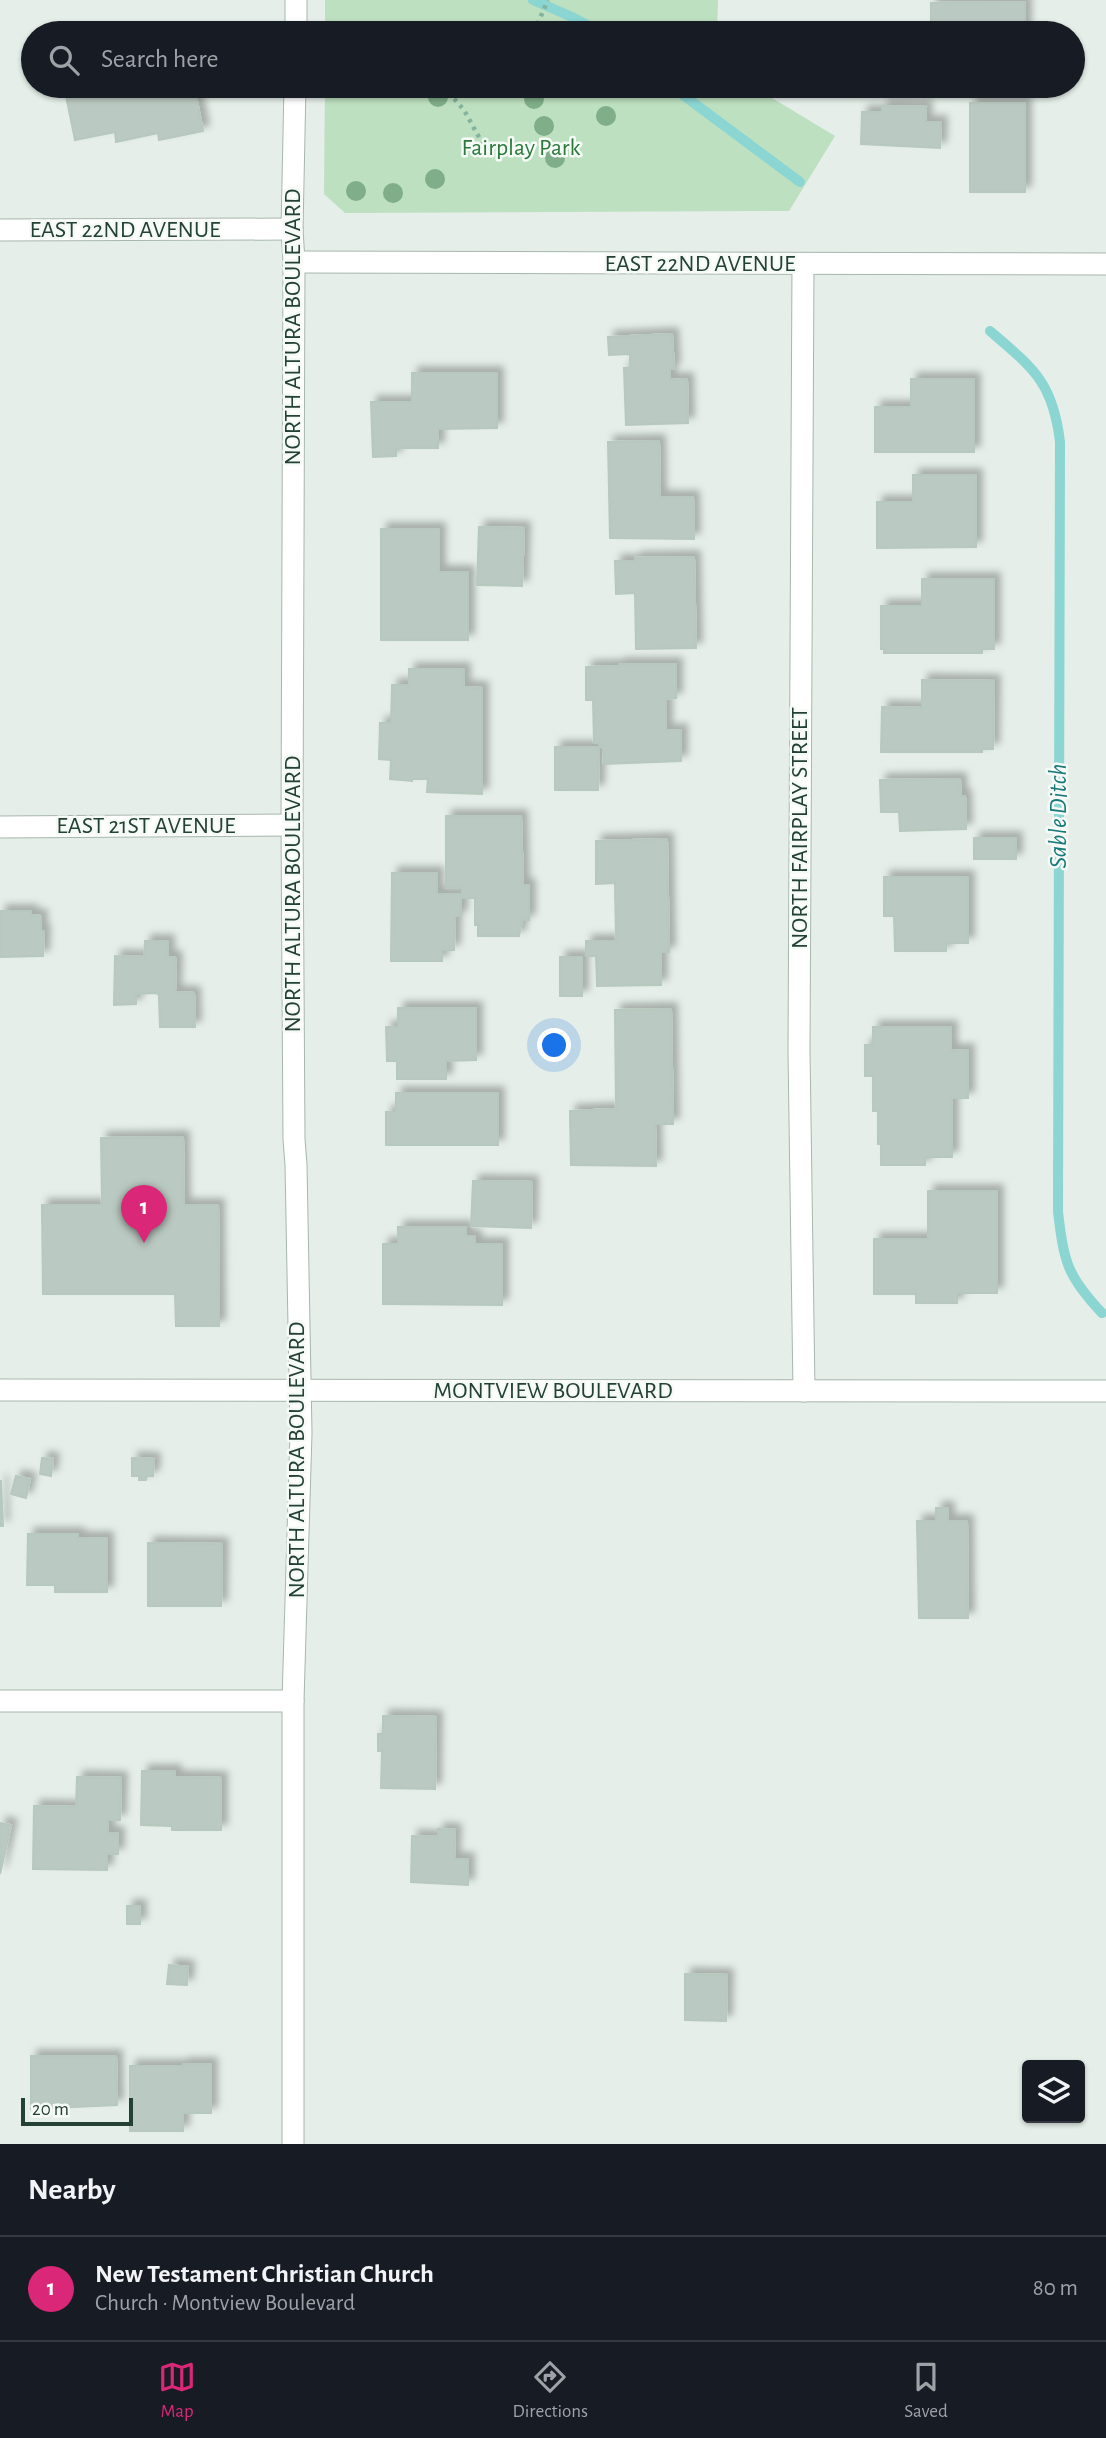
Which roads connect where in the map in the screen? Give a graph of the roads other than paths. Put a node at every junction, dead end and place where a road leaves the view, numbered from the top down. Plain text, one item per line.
1 (296, 0) edge
2 (296, 21) edge
3 (295, 98) edge
4 (292, 229) junction
5 (0, 230) edge
6 (294, 262) junction
7 (803, 264) junction
8 (1106, 264) edge
9 (292, 825) junction
10 (0, 827) edge
11 (0, 1390) edge
12 (299, 1391) junction
13 (804, 1391) junction
14 (1106, 1391) edge
15 (0, 1701) edge
16 (292, 1701) junction
17 (293, 2144) edge

1 - 2 street
3 - 4 street, NORTH ALTURA BOULEVARD
4 - 5 street, EAST 22ND AVENUE
4 - 6 street, NORTH ALTURA BOULEVARD
6 - 7 street, EAST 22ND AVENUE
6 - 9 street, NORTH ALTURA BOULEVARD
7 - 8 street, EAST 22ND AVENUE
7 - 13 street, NORTH FAIRPLAY STREET
9 - 10 street, EAST 21ST AVENUE
9 - 12 street, NORTH ALTURA BOULEVARD
11 - 12 street, MONTVIEW BOULEVARD
12 - 13 street, MONTVIEW BOULEVARD
12 - 16 street, NORTH ALTURA BOULEVARD
13 - 14 street, MONTVIEW BOULEVARD
15 - 16 street
16 - 17 street, NORTH ALTURA BOULEVARD

